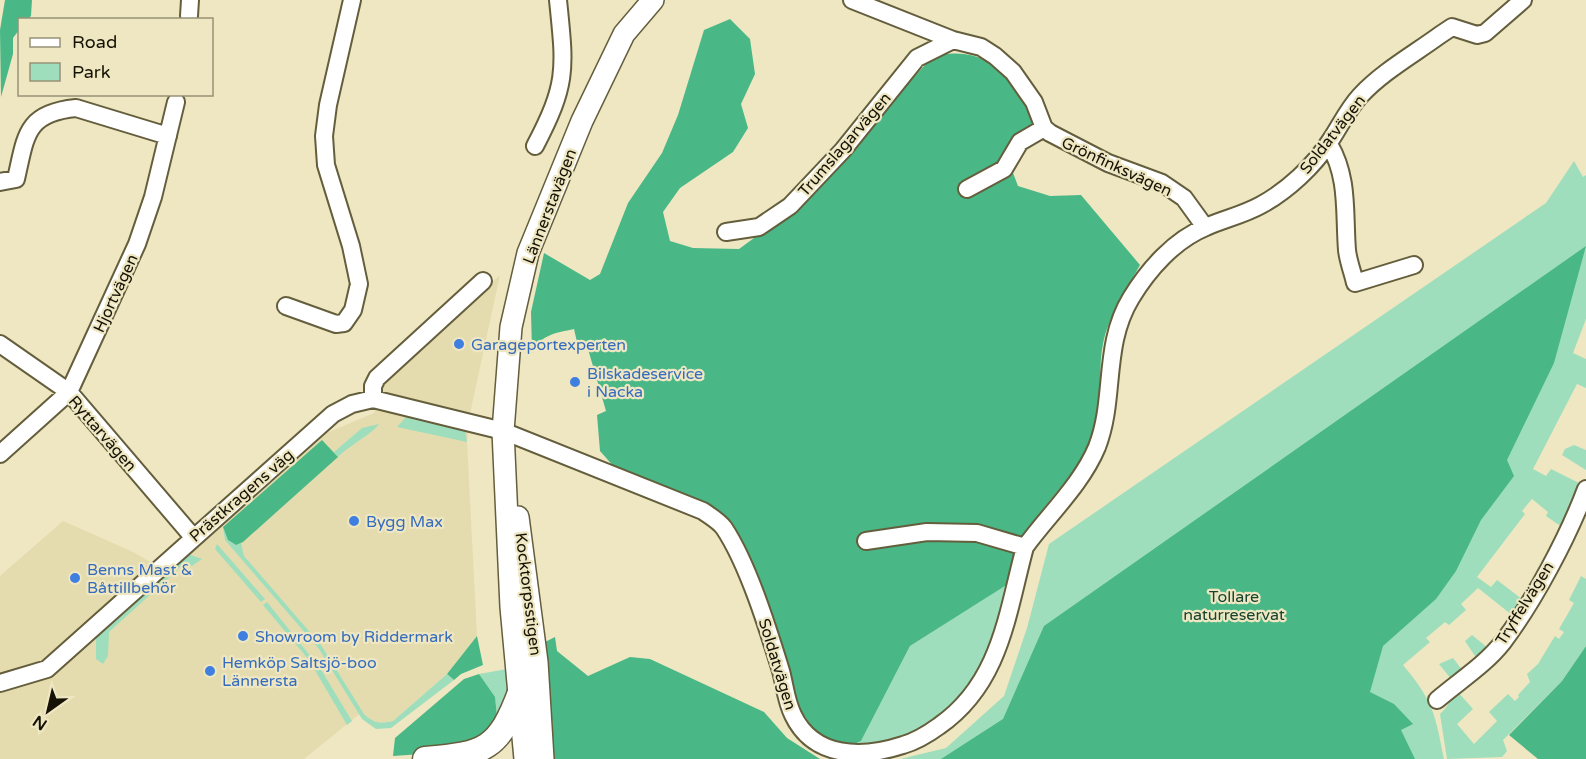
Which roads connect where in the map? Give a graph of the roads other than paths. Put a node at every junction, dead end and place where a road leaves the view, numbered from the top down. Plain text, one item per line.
1 (352, 0) edge
2 (558, 0) edge
3 (653, 0) edge
4 (852, 0) edge
5 (1523, 0) edge
6 (953, 40) junction
7 (76, 101) edge
8 (176, 102) dead end
9 (1044, 128) junction
10 (168, 136) junction
11 (1329, 144) junction
12 (535, 146) dead end
13 (0, 182) edge
14 (967, 189) dead end
15 (1205, 227) junction
16 (726, 232) dead end
17 (1414, 265) dead end
18 (483, 281) dead end
19 (286, 306) dead end
20 (0, 344) edge
21 (69, 392) junction
22 (373, 399) junction
23 (503, 431) junction
24 (0, 454) edge
25 (1586, 489) edge
26 (1583, 507) edge
27 (193, 537) junction
28 (866, 541) dead end
29 (1025, 547) junction
30 (0, 683) edge
31 (521, 690) junction
32 (1437, 700) dead end
33 (424, 759) edge
34 (525, 759) edge
35 (543, 759) edge

1 - 19 street
2 - 12 street
3 - 23 main road, Lännerstavägen
4 - 6 street, Grönfinksvägen
5 - 11 street, Soldatvägen
6 - 9 street, Grönfinksvägen
6 - 16 street, Trumslagarvägen
7 - 10 street
7 - 13 street
8 - 10 street, Hjortvägen
9 - 14 street
9 - 15 street, Grönfinksvägen
10 - 21 street, Hjortvägen
11 - 15 street, Soldatvägen
11 - 17 street
15 - 29 street, Soldatvägen
18 - 22 street
20 - 21 street, Ryttarvägen
21 - 24 street, Hjortvägen
21 - 27 street, Ryttarvägen
22 - 23 street
22 - 27 street, Prästkragens väg
23 - 29 street, Soldatvägen
23 - 31 main road
23 - 35 main road, Kocktorpsstigen
25 - 26 street, Tryffelvägen
26 - 32 street, Tryffelvägen
27 - 30 street, Prästkragens väg
28 - 29 street
31 - 33 highway
31 - 34 main road

